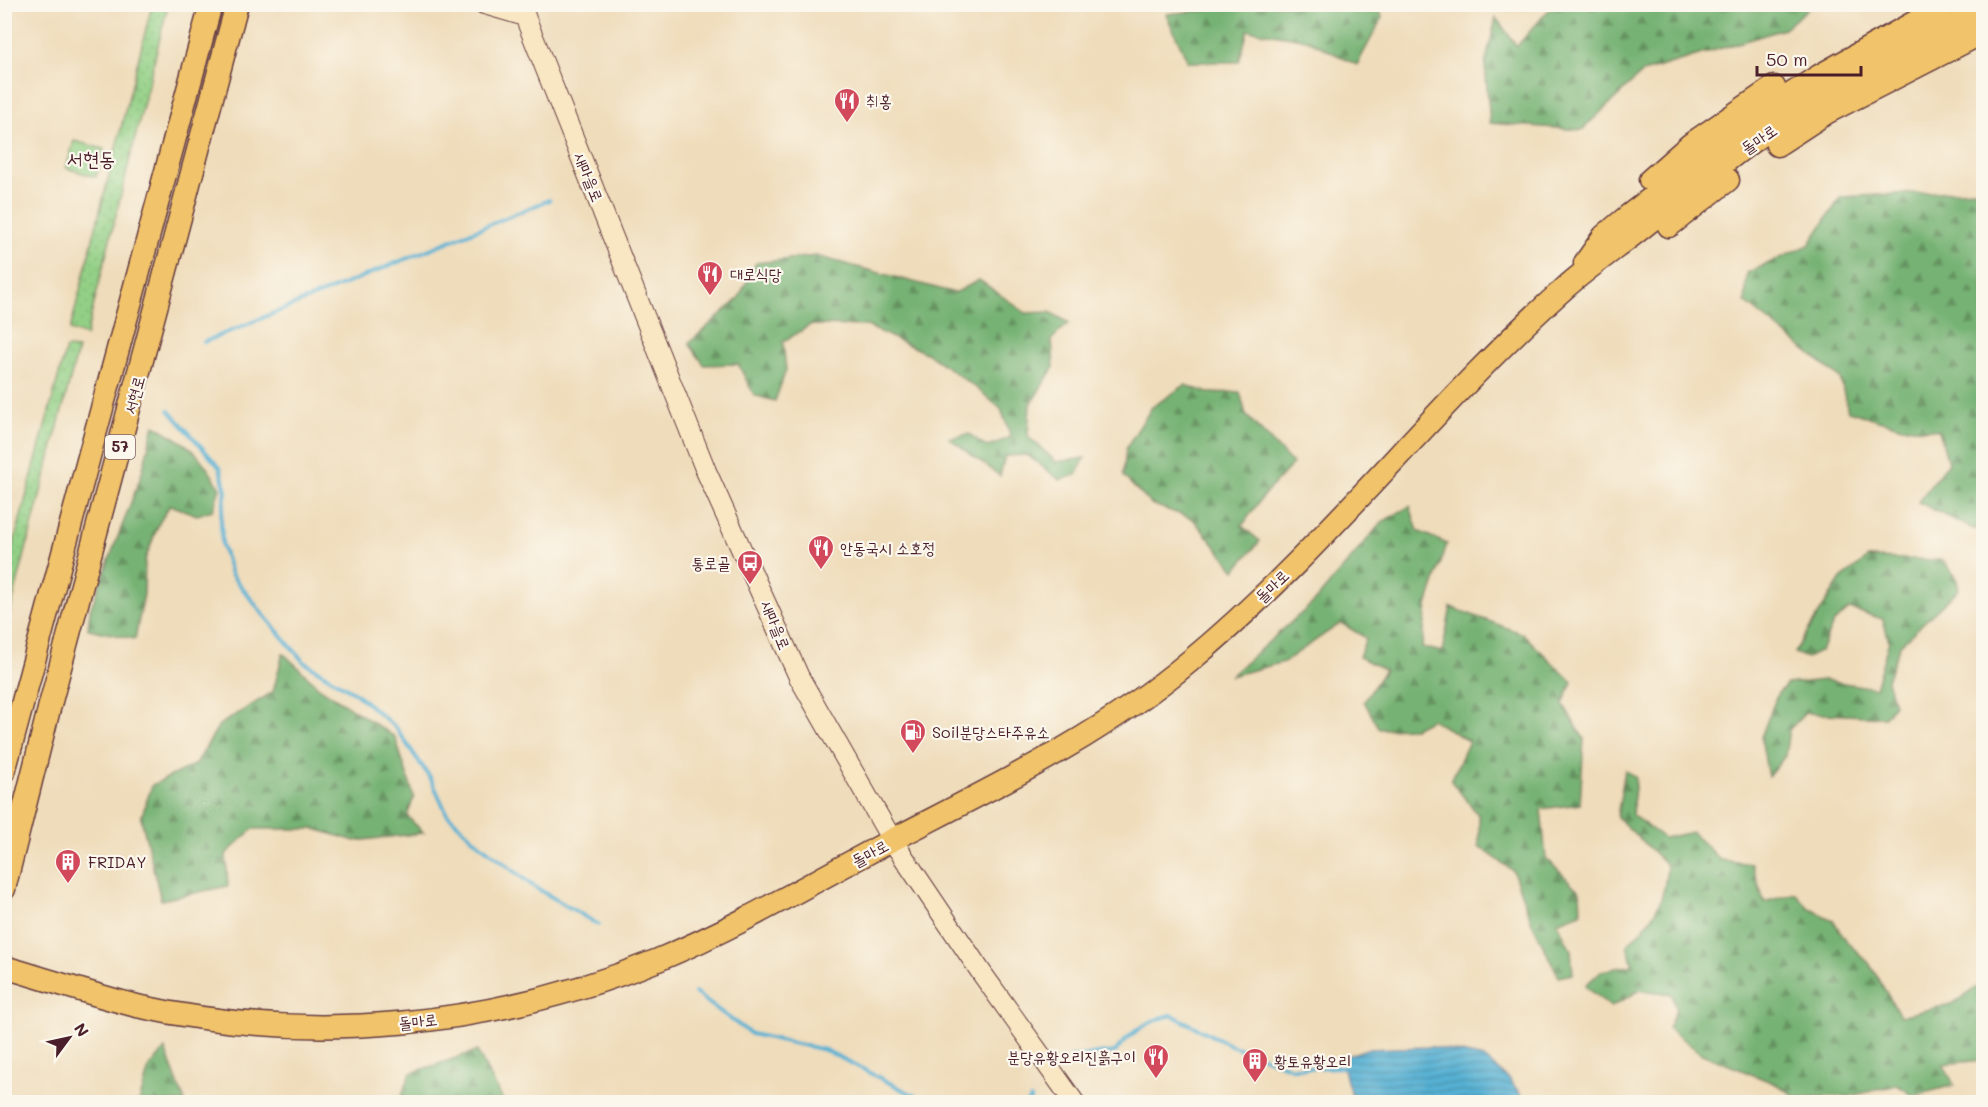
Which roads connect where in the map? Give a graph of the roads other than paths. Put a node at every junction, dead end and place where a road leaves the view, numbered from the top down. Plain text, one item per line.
1 (211, 4) edge
2 (237, 4) edge
3 (484, 4) edge
4 (1921, 4) edge
5 (1947, 4) tunnel mouth
6 (523, 10) edge
7 (1976, 25) tunnel mouth
8 (1568, 285) junction
9 (4, 772) edge
10 (892, 840) junction
11 (4, 890) edge
12 (4, 967) edge
13 (1074, 1102) edge

1 - 9 main road, 서현로 / 57
2 - 11 main road, 서현로 / 57
3 - 6 street
4 - 8 main road
5 - 8 main road, 돌마로
6 - 10 street, 새마을로
7 - 8 main road
8 - 10 main road, 돌마로
10 - 12 main road, 돌마로
10 - 13 street, 새마을로

